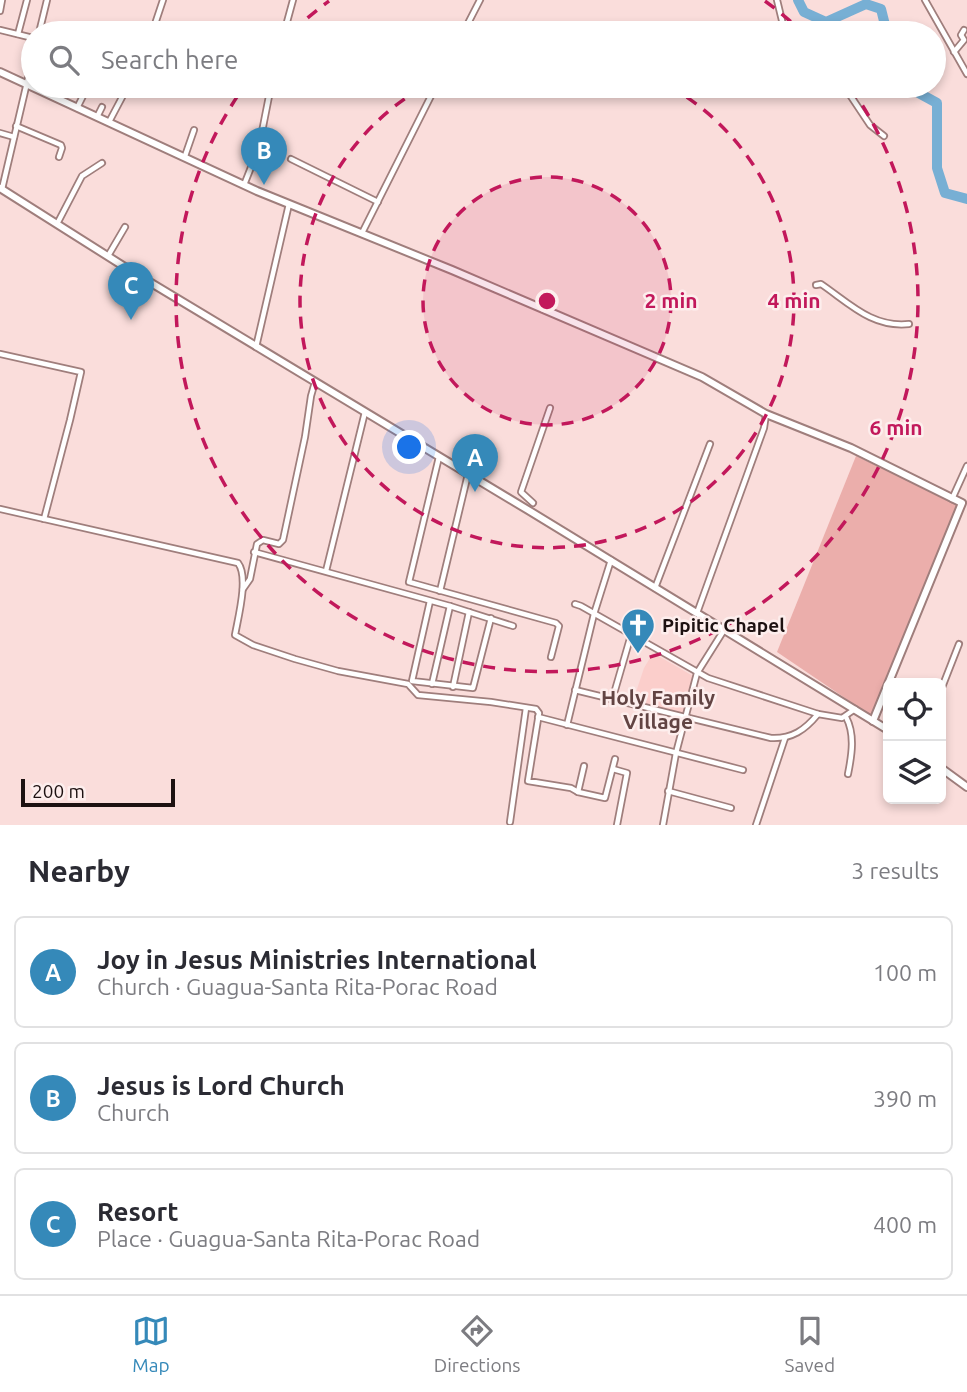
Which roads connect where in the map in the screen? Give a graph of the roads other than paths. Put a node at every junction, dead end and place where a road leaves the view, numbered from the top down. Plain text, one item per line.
1 (2, 0) edge
2 (27, 0) edge
3 (47, 0) edge
4 (163, 0) edge
5 (293, 0) edge
6 (480, 0) edge
7 (777, 0) edge
8 (925, 0) edge
9 (0, 11) edge
10 (21, 21) edge
11 (42, 21) edge
12 (156, 21) edge
13 (287, 21) edge
14 (469, 21) edge
15 (782, 21) edge
16 (937, 21) edge
17 (21, 23) edge
18 (0, 30) edge
19 (964, 30) dead end
20 (18, 34) junction
21 (21, 35) edge
22 (946, 38) edge
23 (954, 52) junction
24 (0, 72) edge
25 (967, 74) edge
26 (21, 81) edge
27 (24, 98) edge
28 (57, 98) edge
29 (82, 98) edge
30 (122, 98) edge
31 (269, 98) edge
32 (430, 98) edge
33 (852, 98) edge
34 (102, 107) dead end
35 (77, 108) junction
36 (97, 117) junction
37 (108, 123) junction
38 (16, 126) junction
39 (194, 130) dead end
40 (0, 132) edge
41 (884, 136) dead end
42 (14, 137) junction
43 (185, 156) junction
44 (59, 157) dead end
45 (291, 159) dead end
46 (102, 163) dead end
47 (244, 185) junction
48 (1, 189) edge
49 (378, 202) junction
50 (289, 204) junction
51 (57, 224) junction
52 (125, 227) dead end
53 (362, 233) junction
54 (108, 257) junction
55 (816, 285) dead end
56 (909, 324) dead end
57 (256, 347) junction
58 (0, 354) edge
59 (315, 382) junction
60 (550, 408) dead end
61 (365, 412) junction
62 (766, 414) junction
63 (710, 444) dead end
64 (439, 457) junction
65 (967, 466) edge
66 (468, 474) junction
67 (952, 499) junction
68 (533, 503) dead end
69 (965, 504) edge
70 (0, 509) edge
71 (44, 519) junction
72 (254, 552) junction
73 (612, 559) junction
74 (252, 570) junction
75 (242, 571) junction
76 (326, 571) junction
77 (654, 588) junction
78 (242, 590) junction
79 (440, 591) junction
80 (430, 600) junction
81 (575, 604) dead end
82 (450, 606) junction
83 (469, 611) junction
84 (697, 613) junction
85 (594, 614) junction
86 (491, 618) junction
87 (513, 626) dead end
88 (724, 631) junction
89 (631, 635) junction
90 (959, 644) dead end
91 (551, 657) dead end
92 (697, 673) junction
93 (946, 678) edge
94 (432, 684) junction
95 (453, 687) junction
96 (575, 690) junction
97 (613, 697) junction
98 (526, 708) junction
99 (855, 709) junction
100 (818, 715) junction
101 (686, 716) junction
102 (538, 717) junction
103 (846, 717) junction
104 (873, 721) junction
105 (568, 725) junction
106 (883, 727) edge
107 (785, 737) junction
108 (676, 753) junction
109 (615, 759) dead end
110 (584, 766) dead end
111 (613, 769) junction
112 (743, 770) dead end
113 (946, 772) edge
114 (848, 774) dead end
115 (967, 787) edge
116 (668, 791) junction
117 (578, 792) junction
118 (731, 808) dead end
119 (510, 822) dead end
120 (617, 825) edge
121 (663, 825) edge
122 (756, 825) edge

1 - 9 street
2 - 10 street
3 - 11 street
4 - 12 street
5 - 13 street
6 - 14 street
7 - 15 street
8 - 16 street
17 - 20 street
18 - 20 street
19 - 23 street
20 - 21 street
22 - 23 street
23 - 25 street
24 - 26 street
27 - 38 street
28 - 35 street
29 - 35 street
30 - 37 street
31 - 47 street
32 - 49 street
33 - 41 street
34 - 36 street
35 - 36 street
36 - 37 street
37 - 43 street
38 - 42 street
38 - 44 street
39 - 43 street
40 - 42 street
42 - 48 street
43 - 47 street
45 - 49 street
46 - 51 street
47 - 50 street
48 - 51 street
49 - 53 street
50 - 53 street
50 - 57 street
51 - 54 street
52 - 54 street
53 - 62 street
54 - 57 street
55 - 56 street
57 - 59 street
58 - 71 street
59 - 61 street
59 - 72 street
60 - 68 street
61 - 64 street
61 - 76 street
62 - 67 street
62 - 84 street
63 - 77 street
64 - 66 street
64 - 79 street
65 - 67 street
66 - 73 street
66 - 79 street
67 - 69 street
69 - 104 street
70 - 71 street
71 - 75 street
72 - 74 street
72 - 76 street
73 - 77 street
73 - 85 street
74 - 75 street
74 - 78 street
75 - 78 street
76 - 80 street
77 - 84 street
78 - 98 street
79 - 91 street
80 - 82 street
80 - 94 street
81 - 85 street
82 - 83 street
82 - 94 street
83 - 86 street
83 - 95 street
84 - 88 street
85 - 89 street
85 - 96 street
86 - 87 street
86 - 95 street
88 - 92 street
88 - 99 street
89 - 92 street
89 - 97 street
90 - 93 street
92 - 100 street
92 - 101 street
94 - 95 street
96 - 97 street
96 - 105 street
97 - 101 street
98 - 102 street
98 - 119 street
99 - 103 street
99 - 104 street
100 - 103 street
100 - 107 street
101 - 107 street
101 - 108 street
102 - 105 street
102 - 117 street
103 - 114 street
104 - 106 street
105 - 108 street
107 - 122 street
108 - 112 street
108 - 116 street
109 - 111 street
110 - 117 street
111 - 117 street
111 - 120 street
113 - 115 street
116 - 118 street
116 - 121 street

